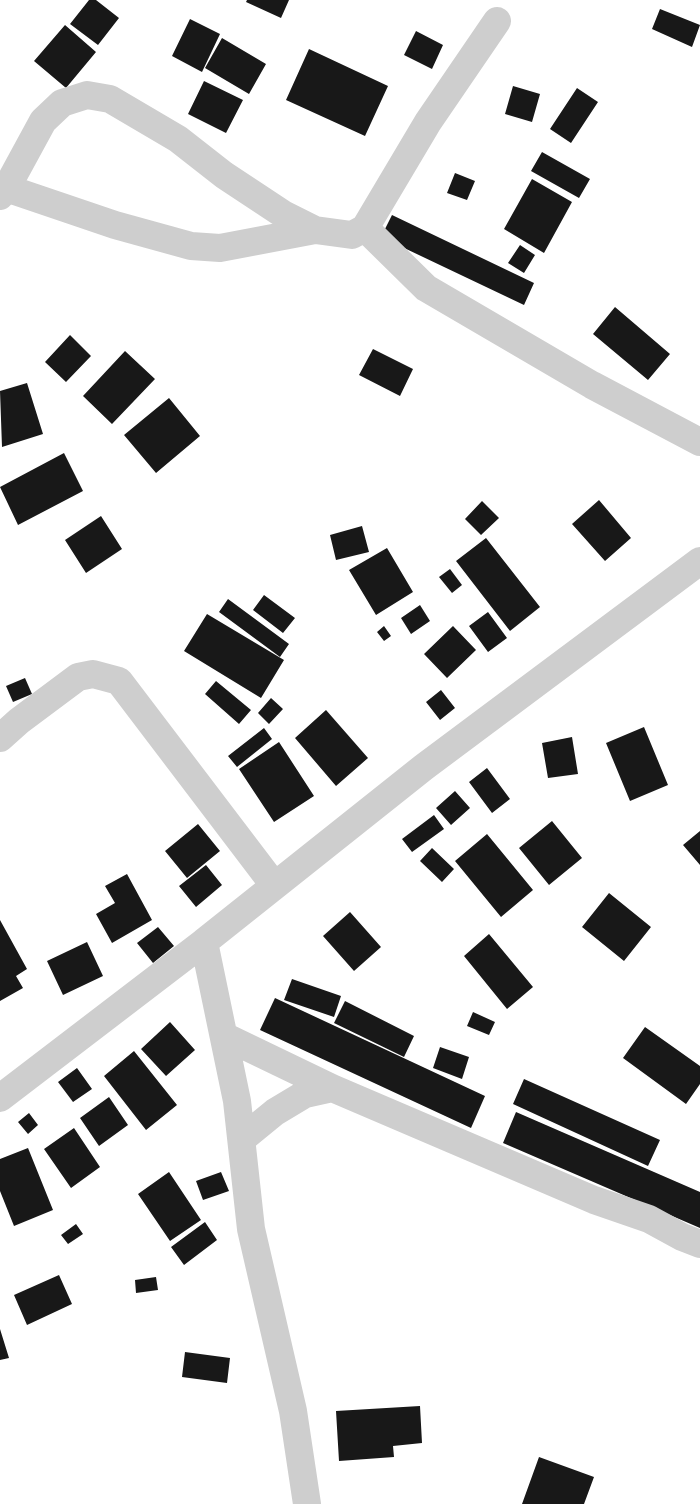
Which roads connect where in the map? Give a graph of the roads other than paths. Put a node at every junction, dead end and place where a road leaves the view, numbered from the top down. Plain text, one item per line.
1 (497, 20) dead end
2 (2, 190) edge
3 (365, 228) junction
4 (315, 230) junction
5 (700, 442) edge
6 (700, 561) edge
7 (0, 738) edge
8 (274, 885) junction
9 (204, 942) junction
10 (224, 1036) junction
11 (332, 1088) junction
12 (0, 1098) edge
13 (242, 1139) junction
14 (700, 1244) edge
15 (307, 1504) edge

1 - 3 street
2 - 4 street
2 - 4 street
3 - 4 street
3 - 5 street
6 - 8 street
7 - 8 street
8 - 9 street
9 - 10 street
9 - 12 street
10 - 11 street
10 - 13 street
11 - 13 street
11 - 14 street
13 - 15 street

